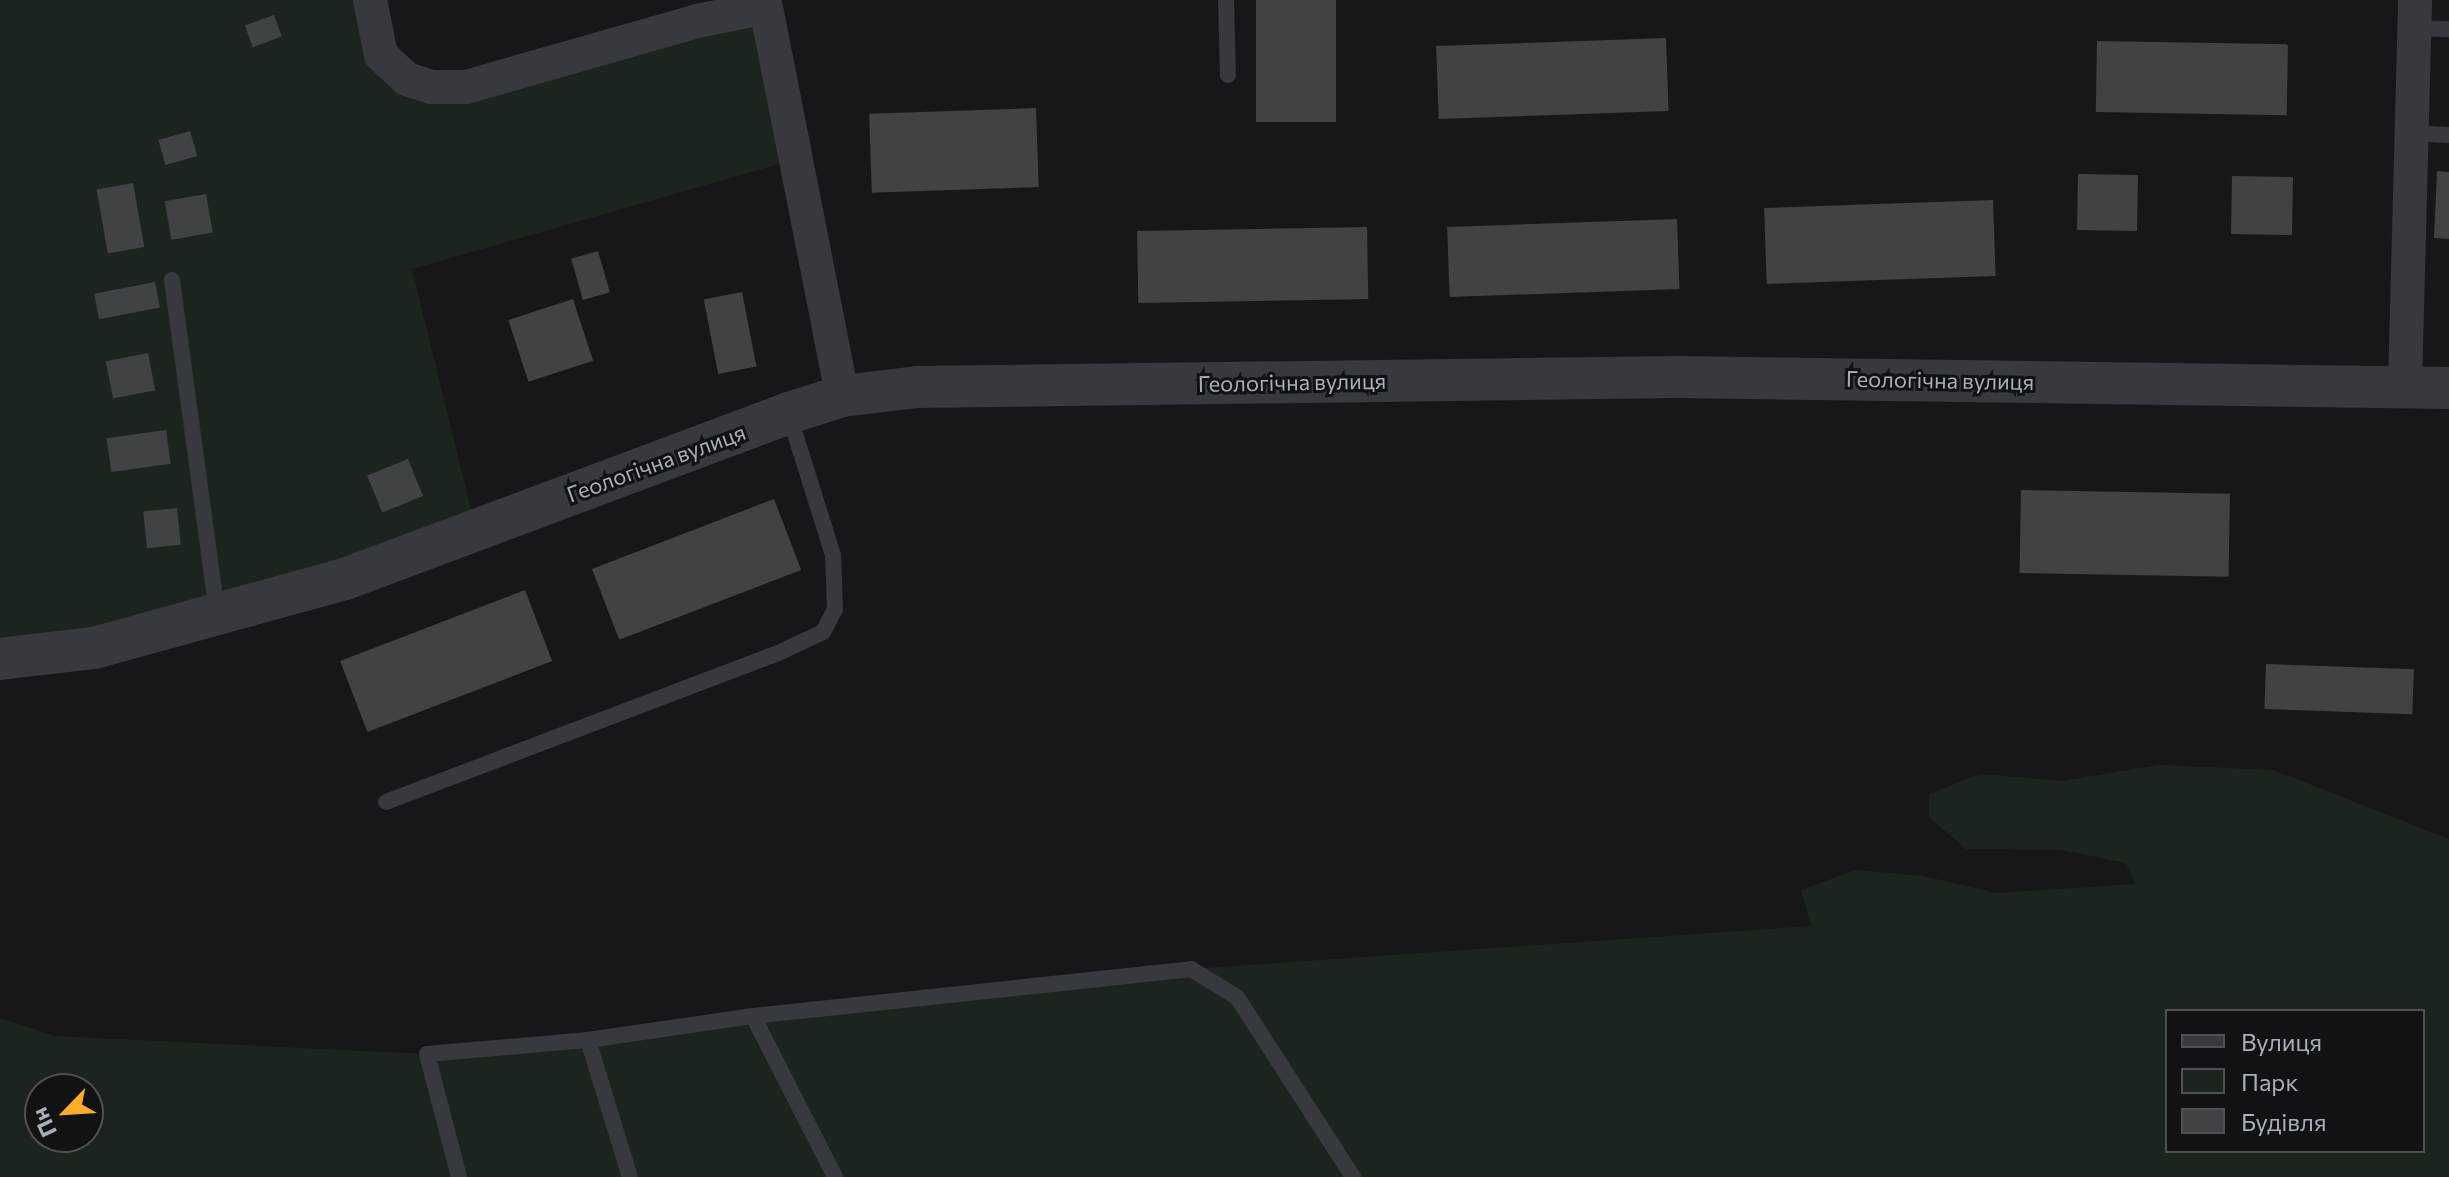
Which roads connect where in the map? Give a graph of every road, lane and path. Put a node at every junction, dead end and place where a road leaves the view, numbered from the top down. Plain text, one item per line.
1 (370, 0) edge
2 (1226, 0) edge
3 (768, 4) edge
4 (2415, 14) edge
5 (2449, 29) edge
6 (1228, 75) dead end
7 (2411, 133) junction
8 (2449, 135) edge
9 (172, 280) dead end
10 (2405, 386) junction
11 (2449, 388) edge
12 (842, 396) junction
13 (789, 413) junction
14 (217, 616) junction
15 (0, 659) edge
16 (386, 802) dead end
17 (753, 1016) junction
18 (588, 1040) junction
19 (459, 1177) edge
20 (630, 1177) edge
21 (835, 1177) edge
22 (1353, 1177) edge

1 - 3 street
2 - 6 lane
3 - 12 street
4 - 5 lane
4 - 7 street
7 - 8 lane
7 - 10 street
9 - 14 lane
10 - 11 street, Геологічна вулиця
10 - 12 street, Геологічна вулиця
12 - 13 street, Геологічна вулиця
13 - 14 street, Геологічна вулиця
13 - 16 lane
14 - 15 street, Геологічна вулиця
17 - 18 lane
17 - 21 lane
17 - 22 lane
18 - 19 lane
18 - 20 lane

